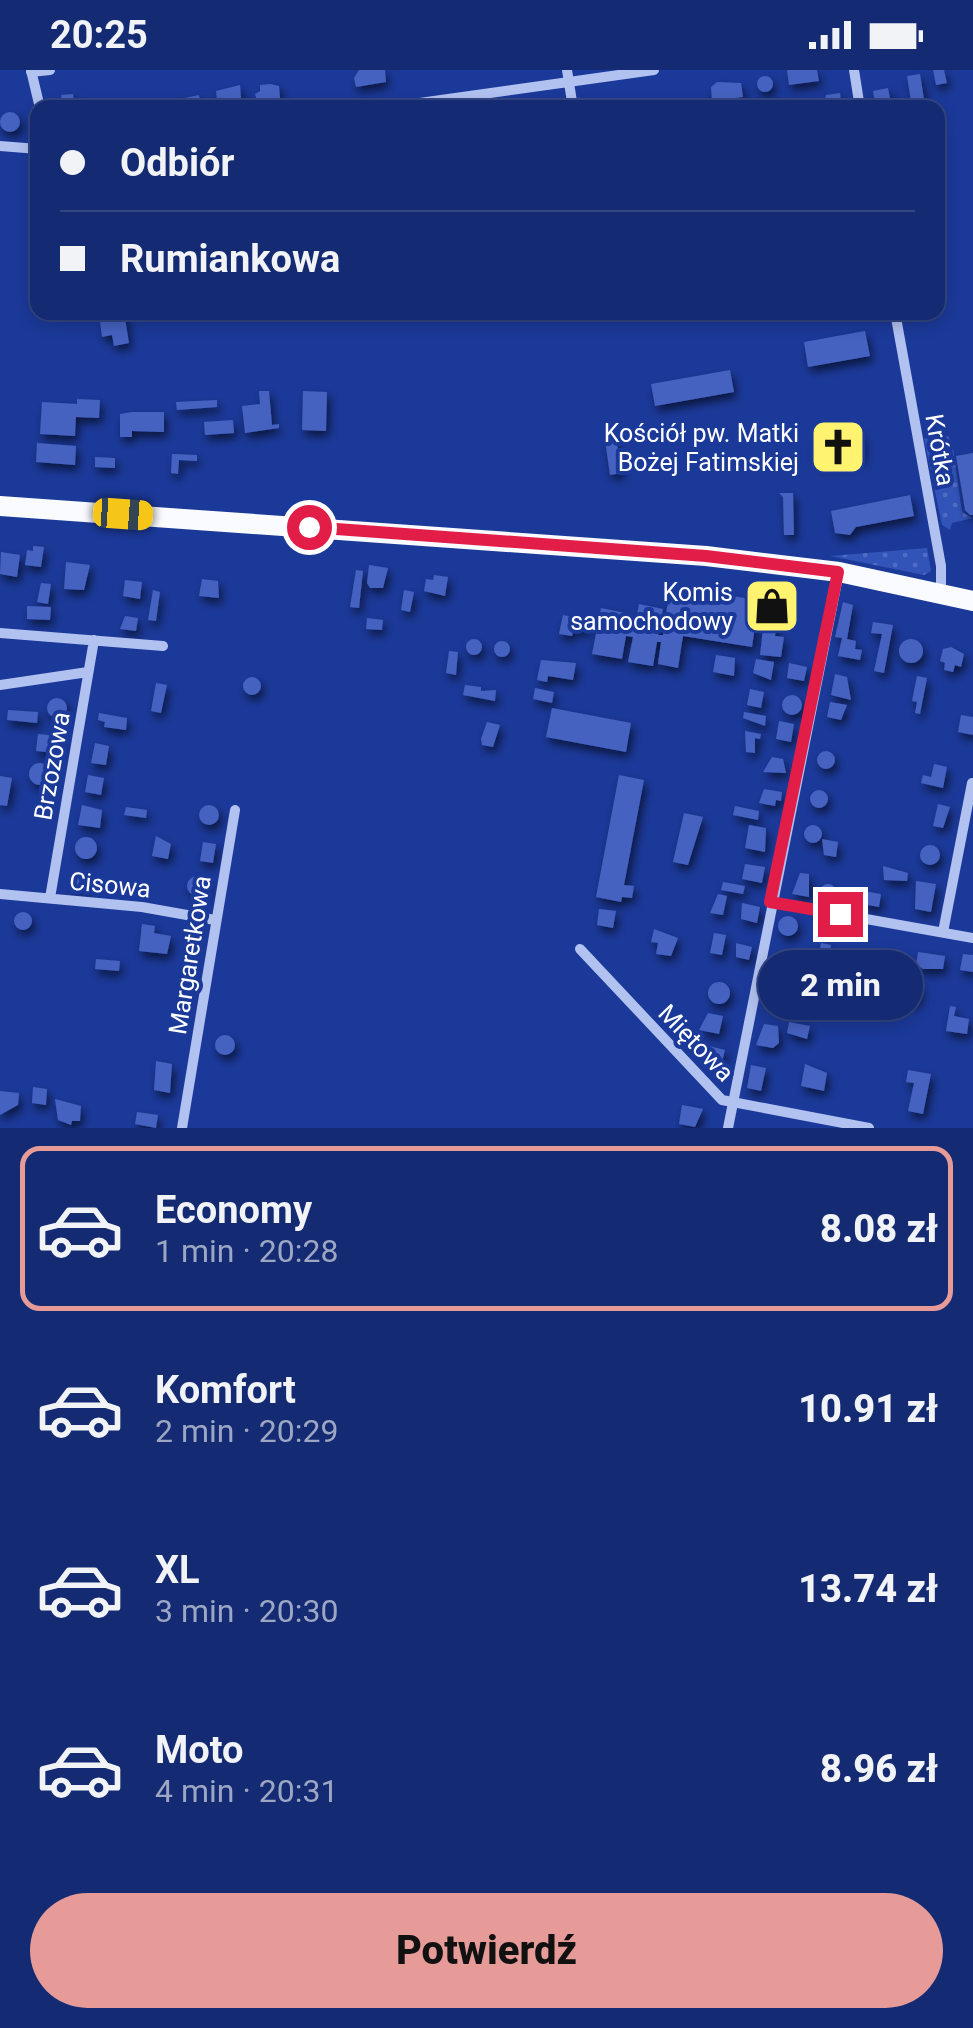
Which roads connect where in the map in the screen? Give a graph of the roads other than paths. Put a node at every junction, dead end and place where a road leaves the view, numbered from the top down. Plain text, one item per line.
1 (50, 70) edge
2 (654, 70) edge
3 (854, 70) edge
4 (31, 71) edge
5 (568, 76) edge
6 (38, 100) edge
7 (430, 100) edge
8 (859, 100) edge
9 (0, 146) edge
10 (30, 148) edge
11 (896, 320) edge
12 (0, 506) edge
13 (838, 572) junction
14 (942, 594) junction
15 (973, 601) edge
16 (0, 633) edge
17 (94, 640) junction
18 (163, 646) dead end
19 (88, 672) junction
20 (0, 685) edge
21 (972, 783) edge
22 (235, 810) dead end
23 (0, 894) edge
24 (50, 898) junction
25 (770, 902) junction
26 (215, 920) junction
27 (944, 932) junction
28 (973, 938) edge
29 (580, 949) dead end
30 (732, 1102) junction
31 (182, 1128) edge
32 (728, 1128) edge
33 (870, 1128) edge

1 - 4 street
2 - 5 street
3 - 8 street
4 - 6 street
5 - 7 street
9 - 10 street
11 - 14 street, Krótka
12 - 13 main road
13 - 14 main road
13 - 25 street
14 - 15 main road
16 - 17 street
17 - 18 street
17 - 19 street, Brzozowa
19 - 20 street
19 - 24 street, Brzozowa
21 - 27 street
22 - 26 street, Margaretkowa
23 - 24 street, Cisowa
24 - 26 street, Cisowa
25 - 27 street
25 - 30 street
26 - 31 street, Margaretkowa
27 - 28 street
29 - 30 street, Miętowa
30 - 32 street
30 - 33 street, Miętowa

